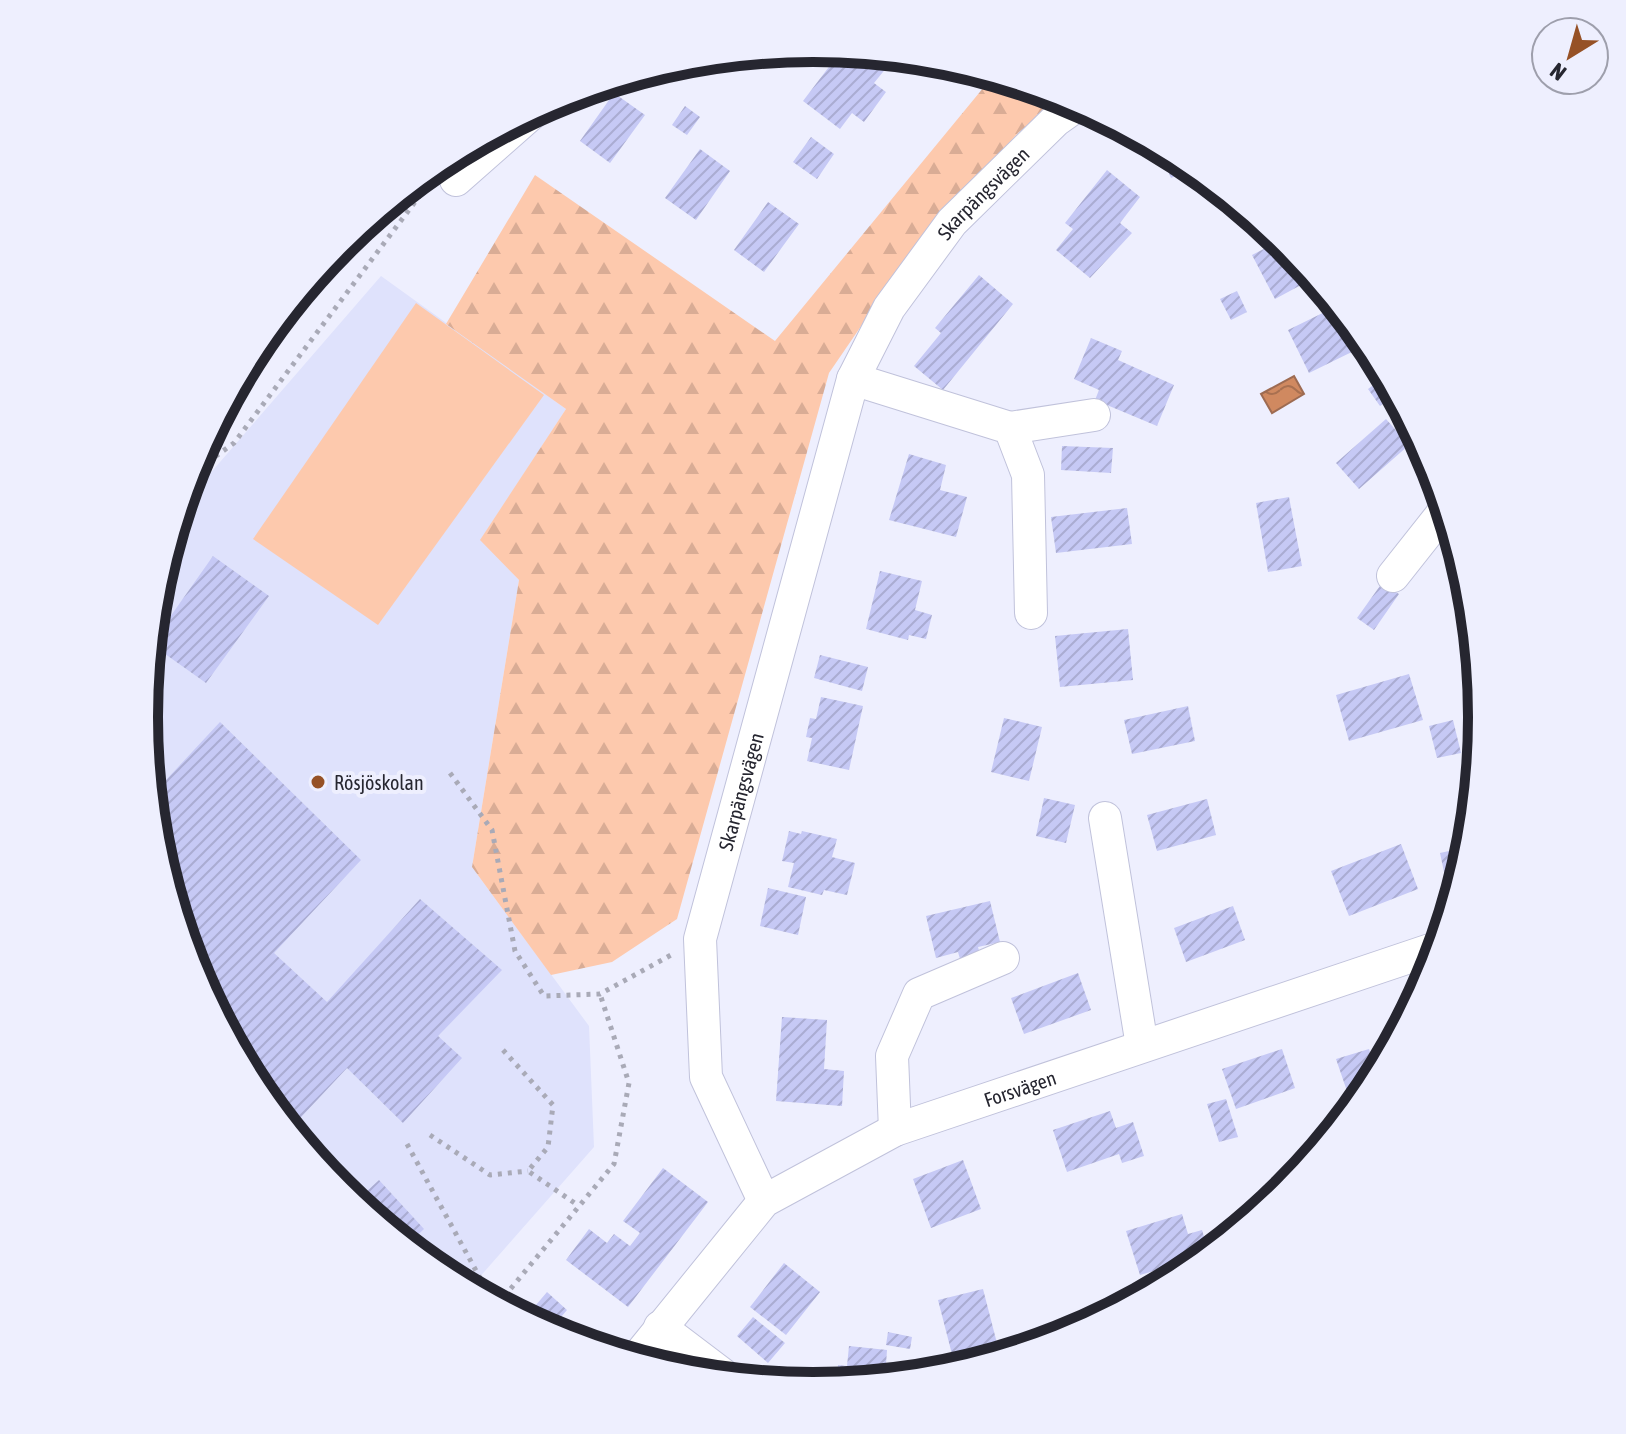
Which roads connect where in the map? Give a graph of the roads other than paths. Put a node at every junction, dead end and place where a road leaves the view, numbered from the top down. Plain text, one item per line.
1 (1066, 113) edge
2 (496, 144) edge
3 (456, 180) road end
4 (853, 379) junction
5 (1094, 415) dead end
6 (1010, 428) junction
7 (1437, 520) edge
8 (1393, 576) dead end
9 (1031, 613) dead end
10 (1105, 818) dead end
11 (1424, 952) edge
12 (1003, 958) dead end
13 (1142, 1046) junction
14 (895, 1130) junction
15 (764, 1201) junction
16 (660, 1327) junction
17 (643, 1350) edge
18 (707, 1363) edge

1 - 4 street, Skarpängsvägen
2 - 3 street
4 - 6 street
4 - 15 street, Skarpängsvägen
5 - 6 street
6 - 9 street
7 - 8 street
10 - 13 street
11 - 13 street, Forsvägen
12 - 14 street
13 - 14 street, Forsvägen
14 - 15 street, Forsvägen
15 - 16 street, Forsvägen
16 - 17 street, Forsvägen
16 - 18 street

